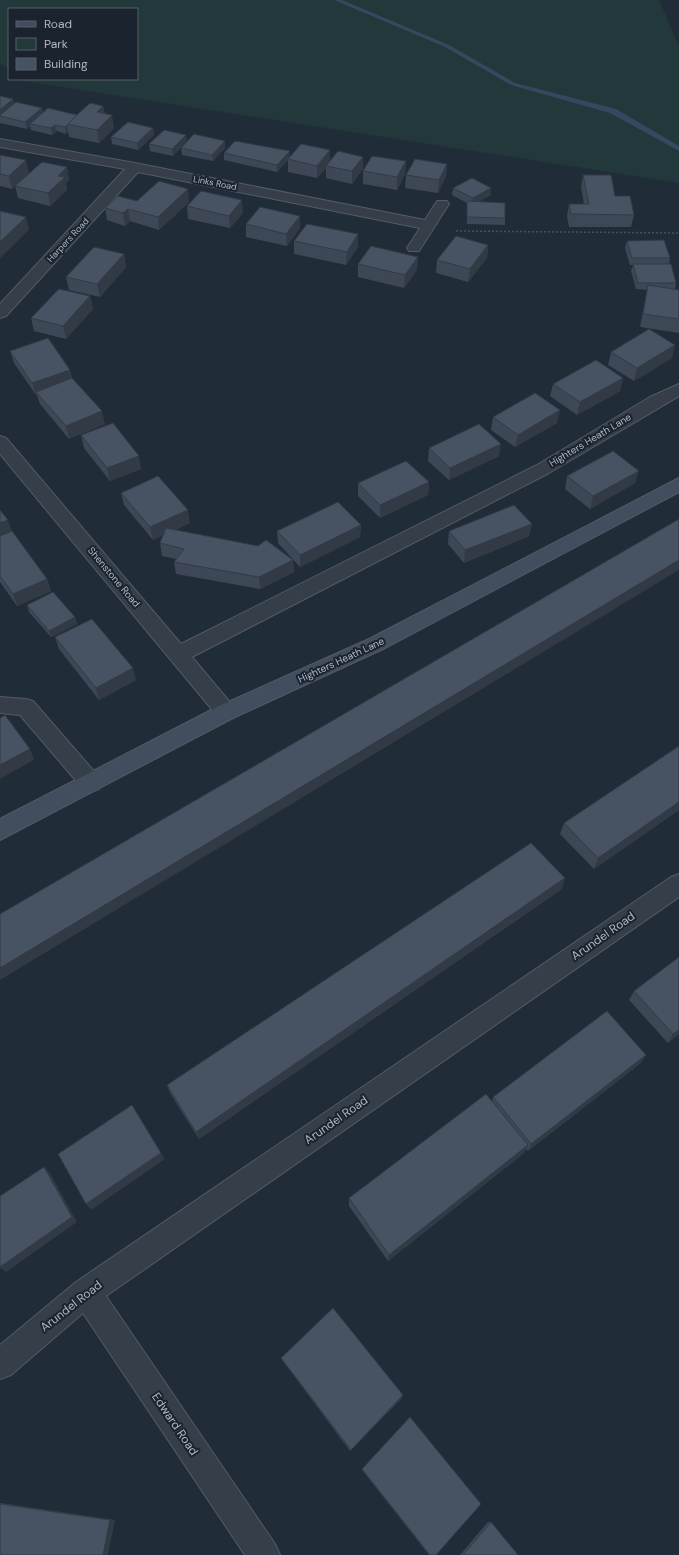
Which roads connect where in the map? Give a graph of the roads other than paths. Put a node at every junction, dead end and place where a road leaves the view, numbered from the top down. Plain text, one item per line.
1 (0, 143) edge
2 (136, 167) junction
3 (442, 204) dead end
4 (429, 225) junction
5 (414, 248) dead end
6 (0, 313) edge
7 (679, 389) edge
8 (0, 442) edge
9 (679, 484) edge
10 (179, 654) junction
11 (0, 705) edge
12 (226, 712) junction
13 (91, 783) junction
14 (0, 830) edge
15 (679, 884) edge
16 (86, 1292) junction
17 (0, 1364) edge
18 (264, 1555) edge

1 - 2 street, Links Road
2 - 4 street, Links Road
2 - 6 street, Harpers Road
3 - 4 street
4 - 5 street
7 - 10 street, Highters Heath Lane
8 - 10 street, Shenstone Road
9 - 12 street, Highters Heath Lane
10 - 12 street, Shenstone Road
11 - 13 street
12 - 13 street, Highters Heath Lane
13 - 14 street, Highters Heath Lane
15 - 16 street, Arundel Road
16 - 17 street, Arundel Road
16 - 18 street, Edward Road

